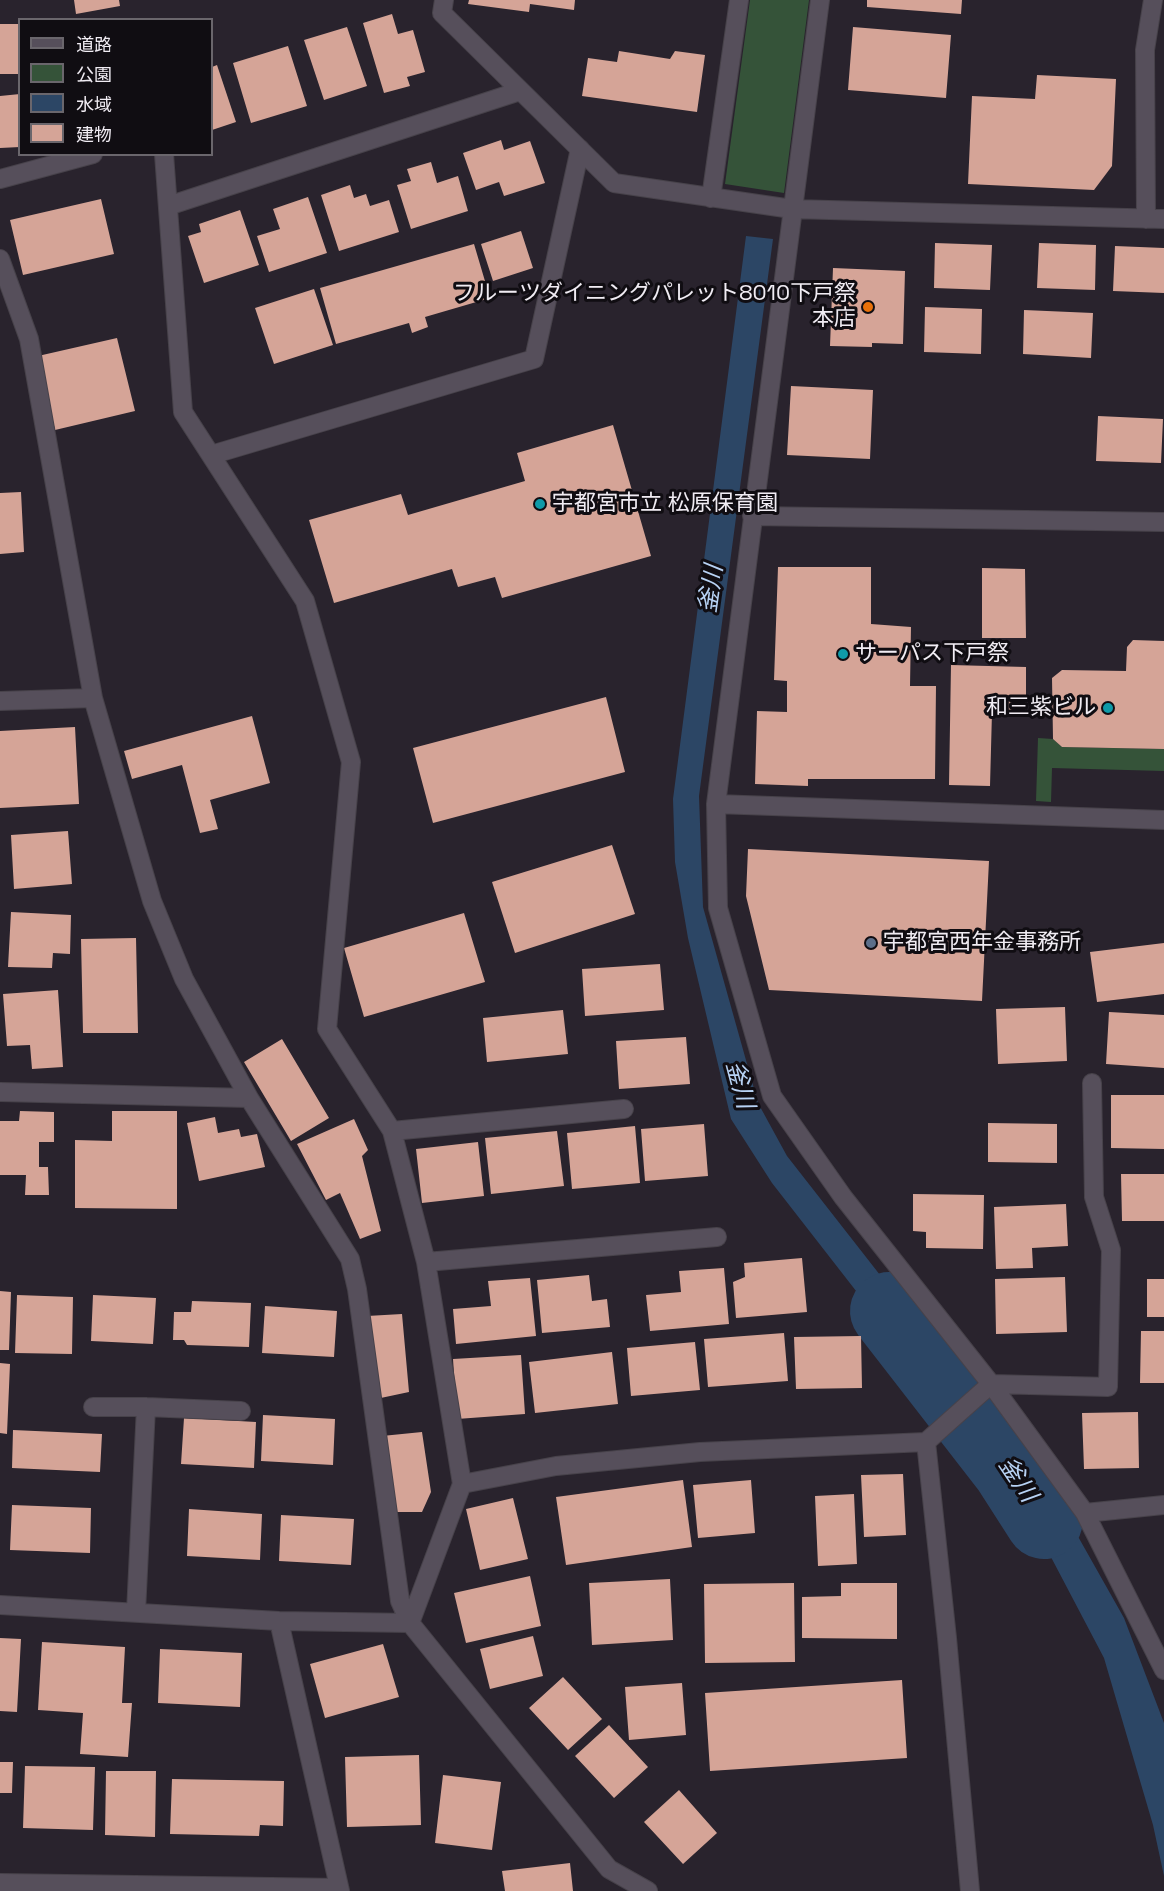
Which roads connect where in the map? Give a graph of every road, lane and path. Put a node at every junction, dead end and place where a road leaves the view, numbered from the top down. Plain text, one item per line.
1 (444, 0) edge
2 (739, 0) edge
3 (820, 0) edge
4 (1153, 0) edge
5 (520, 91) junction
6 (580, 149) junction
7 (86, 156) edge
8 (164, 156) edge
9 (0, 179) edge
10 (719, 199) junction
11 (168, 206) junction
12 (784, 208) junction
13 (1155, 219) edge
14 (0, 259) edge
15 (211, 455) junction
16 (752, 516) junction
17 (1164, 522) edge
18 (93, 698) junction
19 (0, 701) edge
20 (716, 804) junction
21 (1164, 820) edge
22 (1092, 1083) dead end
23 (0, 1092) edge
24 (249, 1098) junction
25 (624, 1109) dead end
26 (392, 1131) junction
27 (717, 1237) dead end
28 (426, 1262) junction
29 (991, 1384) junction
30 (93, 1407) dead end
31 (146, 1407) junction
32 (241, 1411) dead end
33 (926, 1442) junction
34 (462, 1484) junction
35 (1164, 1505) edge
36 (1085, 1513) junction
37 (0, 1605) edge
38 (136, 1612) junction
39 (279, 1621) junction
40 (410, 1623) junction
41 (1164, 1670) edge
42 (0, 1883) edge
43 (339, 1890) edge
44 (648, 1891) edge
45 (970, 1891) edge

1 - 5 street
2 - 10 street
3 - 12 street
4 - 13 street
5 - 6 street
5 - 11 street
6 - 10 street
6 - 15 street
7 - 9 street
8 - 11 street
10 - 12 street
11 - 15 street
12 - 13 street
12 - 16 street
14 - 18 street
15 - 26 street
16 - 17 street
16 - 20 street
18 - 19 street
18 - 24 street
20 - 21 street
20 - 29 street
22 - 29 street
23 - 24 street
24 - 40 street
25 - 26 street
26 - 28 street
27 - 28 street
28 - 34 street
29 - 33 street
29 - 36 street
30 - 31 street
31 - 32 street
31 - 38 street
33 - 34 street
33 - 45 street
34 - 40 street
35 - 36 street
36 - 41 street
37 - 38 street
38 - 39 street
39 - 40 street
39 - 43 street
40 - 44 street
42 - 43 street

